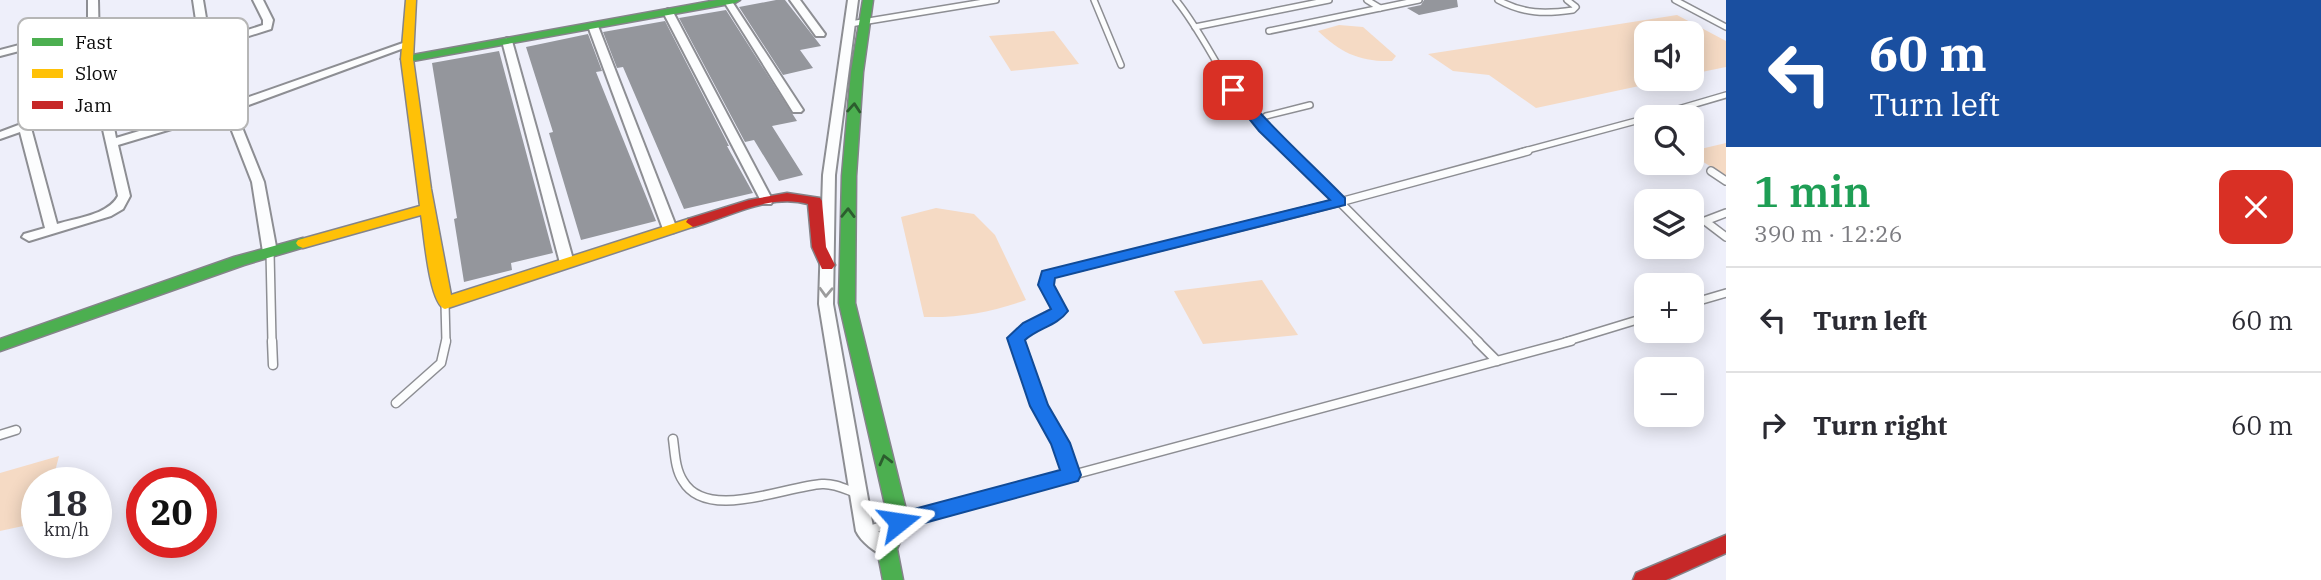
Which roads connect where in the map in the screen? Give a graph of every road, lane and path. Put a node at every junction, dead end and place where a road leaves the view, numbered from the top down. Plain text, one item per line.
1 (93, 0) edge
2 (198, 0) edge
3 (258, 0) edge
4 (411, 0) edge
5 (795, 0) edge
6 (853, 0) edge
7 (868, 0) edge
8 (996, 0) edge
9 (1094, 0) edge
10 (1176, 0) edge
11 (1329, 0) edge
12 (1367, 0) edge
13 (1419, 0) edge
14 (1498, 0) edge
15 (1567, 0) edge
16 (1675, 0) edge
17 (731, 1) edge
18 (1380, 8) junction
19 (668, 12) junction
20 (92, 18) edge
21 (201, 18) edge
22 (858, 23) junction
23 (593, 26) junction
24 (1725, 26) edge
25 (1195, 27) junction
26 (1269, 31) dead end
27 (248, 33) edge
28 (820, 34) dead end
29 (507, 41) junction
30 (18, 48) edge
31 (407, 52) junction
32 (0, 53) edge
33 (1121, 65) dead end
34 (1726, 95) edge
35 (248, 102) edge
36 (1310, 105) dead end
37 (1693, 105) edge
38 (797, 110) dead end
39 (1258, 122) junction
40 (1634, 122) edge
41 (19, 130) edge
42 (26, 130) edge
43 (109, 130) edge
44 (155, 130) edge
45 (238, 130) edge
46 (0, 136) edge
47 (112, 143) junction
48 (1711, 171) dead end
49 (829, 175) junction
50 (849, 176) junction
51 (1726, 181) edge
52 (766, 201) junction
53 (1340, 202) junction
54 (428, 208) junction
55 (1726, 213) edge
56 (52, 229) junction
57 (670, 229) junction
58 (29, 237) dead end
59 (1726, 237) edge
60 (270, 252) junction
61 (567, 263) junction
62 (827, 265) junction
63 (1726, 293) edge
64 (1704, 299) edge
65 (445, 303) junction
66 (1634, 321) edge
67 (0, 345) edge
68 (1497, 361) junction
69 (273, 365) dead end
70 (396, 403) dead end
71 (16, 430) dead end
72 (0, 435) edge
73 (673, 439) dead end
74 (1071, 475) junction
75 (859, 494) junction
76 (899, 522) junction
77 (865, 531) junction
78 (1726, 544) edge
79 (887, 549) junction
80 (893, 580) edge
81 (1643, 580) edge

1 - 20 street
2 - 21 street
3 - 27 street
4 - 31 street
5 - 28 street
6 - 22 street
7 - 22 street
8 - 22 lane
9 - 33 lane
10 - 25 lane
11 - 25 lane
12 - 18 lane
13 - 18 lane
14 - 15 lane
16 - 24 lane
17 - 19 street
17 - 38 street
18 - 26 lane
19 - 23 street
19 - 52 street
22 - 49 street
50 -> 22 street
23 - 29 street
23 - 57 street
25 - 39 lane
29 - 31 street
29 - 61 street
30 - 32 street
31 - 35 street
31 - 54 street
34 - 37 lane
36 - 39 lane
39 - 53 lane
40 - 53 lane
41 - 46 street
42 - 56 street
43 - 47 street
44 - 47 street
45 - 60 street
47 - 56 street
48 - 51 lane
49 - 50 street
49 - 62 street
76 -> 50 street
52 - 57 street
52 - 62 street
53 - 68 lane
53 - 74 lane
54 - 60 street
54 - 65 street
55 - 59 lane
56 - 58 street
57 - 61 street
60 - 67 street
60 - 69 lane
61 - 65 street
62 -> 75 street
63 - 64 lane
65 - 70 lane
66 - 68 lane
68 - 74 lane
71 - 72 lane
73 - 75 lane
74 - 76 lane
75 - 77 street
76 - 77 lane
76 - 79 street
77 - 79 street
78 - 81 street
79 - 80 street

